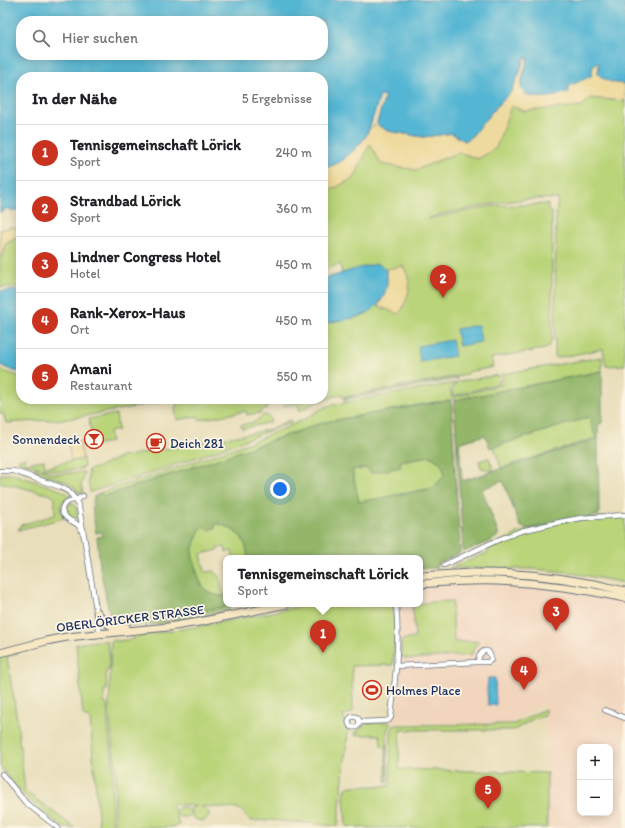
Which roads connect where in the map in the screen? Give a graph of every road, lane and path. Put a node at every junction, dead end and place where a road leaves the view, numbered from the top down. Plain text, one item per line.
1 (0, 471) edge
2 (82, 496) dead end
3 (76, 500) junction
4 (625, 515) edge
5 (84, 536) junction
6 (444, 564) dead end
7 (423, 576) edge
8 (423, 584) edge
9 (625, 591) edge
10 (623, 599) edge
11 (272, 607) edge
12 (396, 607) edge
13 (97, 612) junction
14 (147, 629) junction
15 (100, 634) junction
16 (0, 653) edge
17 (478, 662) dead end
18 (396, 666) junction
19 (604, 710) dead end
20 (625, 718) edge
21 (359, 722) dead end
22 (2, 774) dead end
23 (58, 828) edge

1 - 3 street
2 - 3 street
3 - 5 street
3 - 5 street
4 - 6 street
5 - 13 street
7 - 9 main road
8 - 10 main road
11 - 14 main road, OBERLÖRICKER STRASSE
12 - 18 street
13 - 14 main road
13 - 15 street
14 - 15 main road, OBERLÖRICKER STRASSE
15 - 16 main road, OBERLÖRICKER STRASSE
17 - 18 street
18 - 21 street
19 - 20 street
22 - 23 street

